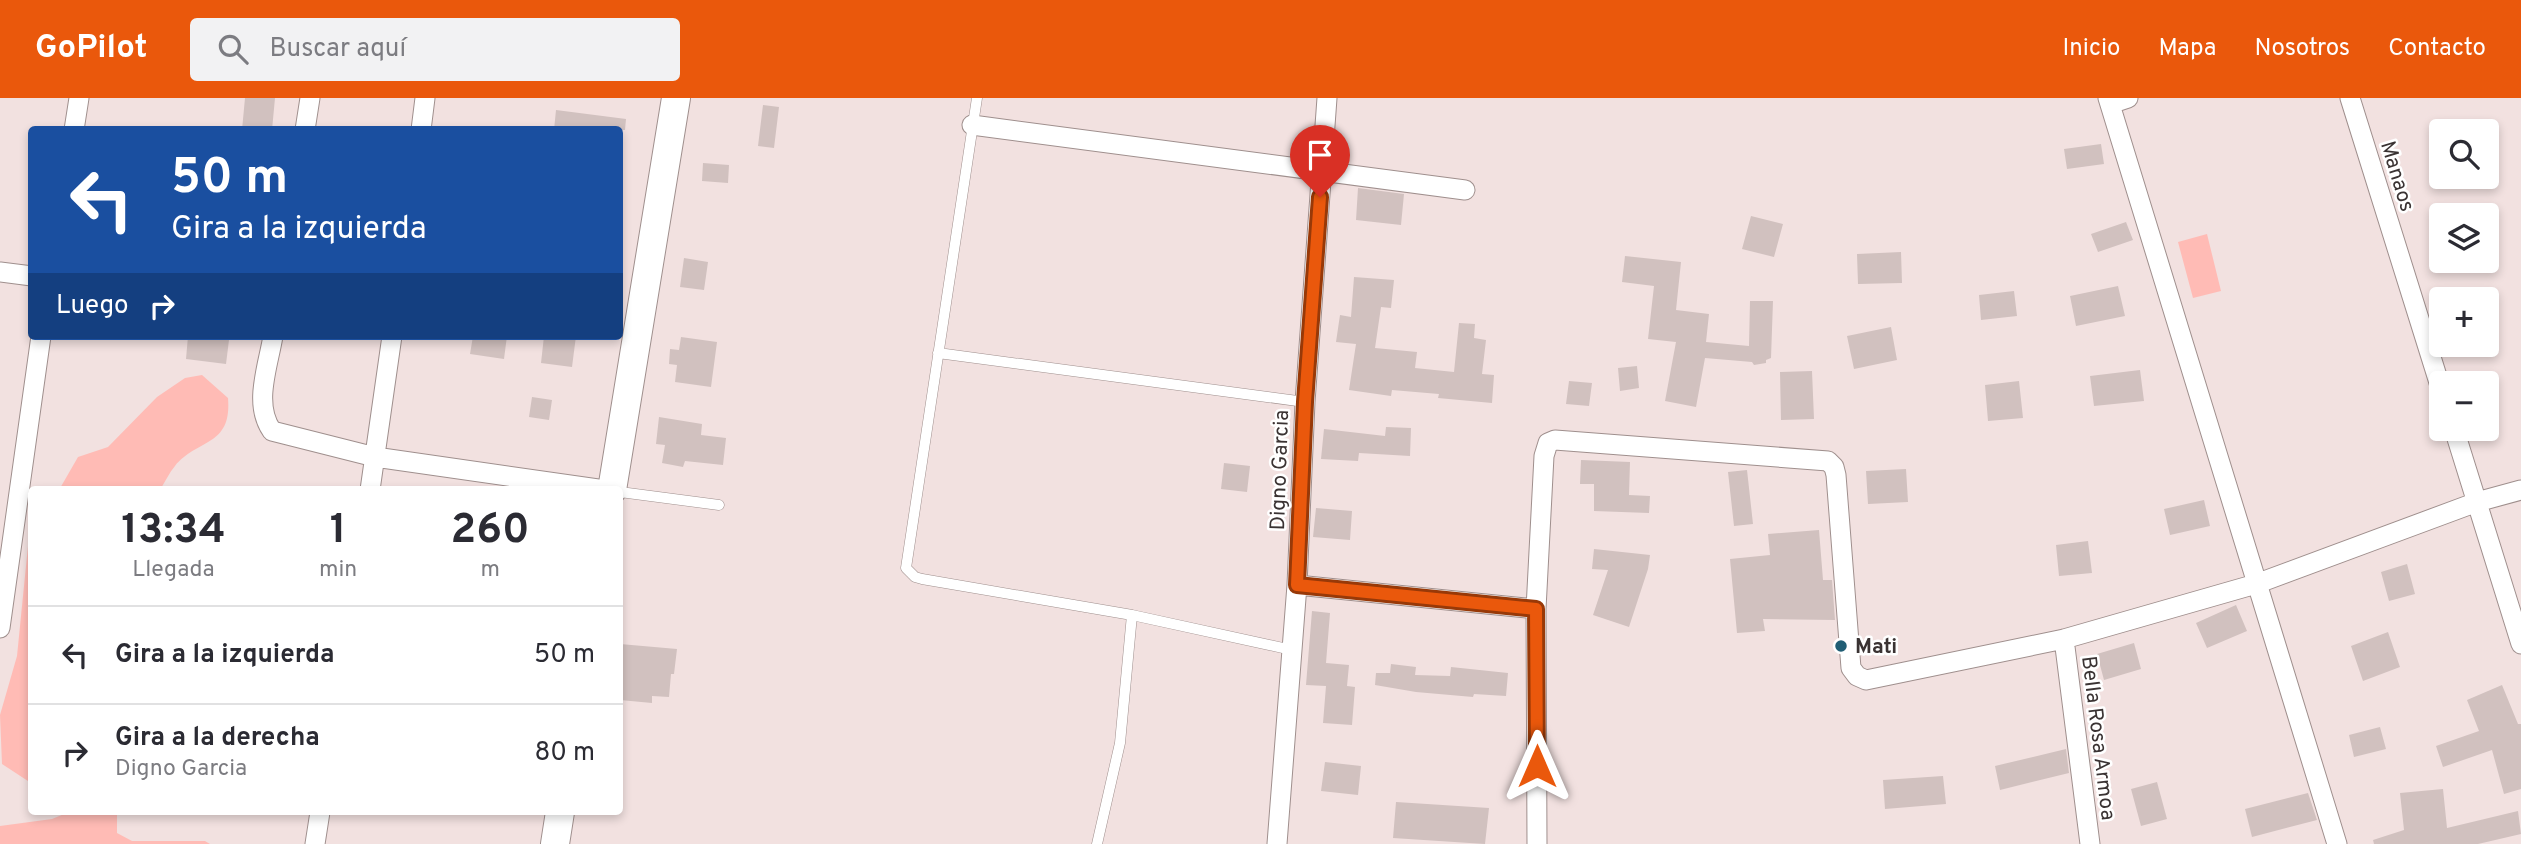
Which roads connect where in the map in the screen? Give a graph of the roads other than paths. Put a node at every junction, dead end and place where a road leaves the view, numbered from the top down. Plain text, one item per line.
1 (79, 98) edge
2 (310, 98) edge
3 (425, 98) edge
4 (676, 98) edge
5 (977, 98) edge
6 (1327, 98) edge
7 (2350, 98) edge
8 (2116, 100) edge
9 (972, 125) junction
10 (75, 126) edge
11 (306, 126) edge
12 (422, 126) edge
13 (1321, 171) junction
14 (1465, 190) dead end
15 (0, 272) edge
16 (28, 275) edge
17 (40, 340) edge
18 (272, 340) edge
19 (391, 340) edge
20 (938, 353) junction
21 (2435, 371) edge
22 (1305, 402) junction
23 (2458, 441) edge
24 (375, 457) junction
25 (371, 486) edge
26 (577, 486) edge
27 (613, 486) edge
28 (2521, 490) edge
29 (623, 492) edge
30 (2477, 502) junction
31 (719, 505) dead end
32 (2256, 584) junction
33 (1297, 585) junction
34 (1536, 609) junction
35 (1132, 615) junction
36 (0, 628) edge
37 (2064, 639) junction
38 (2521, 644) edge
39 (1292, 650) junction
40 (320, 815) edge
41 (560, 815) edge
42 (315, 844) edge
43 (555, 844) edge
44 (1097, 844) edge
45 (1278, 844) edge
46 (1537, 844) edge
47 (2090, 844) edge
48 (2337, 844) edge

1 - 10 street
2 - 11 street
3 - 12 street
4 - 27 street
5 - 9 lane
6 - 13 street, Digno Garcia
7 - 21 street, Manaos
8 - 32 street
9 - 13 street
9 - 20 lane
13 - 14 street
13 - 22 street, Digno Garcia
15 - 16 street
17 - 36 street
18 - 24 street
19 - 24 street
20 - 22 lane
20 - 35 lane
22 - 33 street, Digno Garcia
23 - 30 street
24 - 25 street
24 - 26 street
28 - 30 street
29 - 31 lane
30 - 32 street
30 - 38 street
32 - 37 street
32 - 48 street
33 - 34 street
33 - 39 street, Digno Garcia
34 - 37 street
34 - 46 street
35 - 39 lane
35 - 44 lane
37 - 47 street, Bella Rosa Armoa
39 - 45 street, Digno Garcia
40 - 42 street
41 - 43 street

